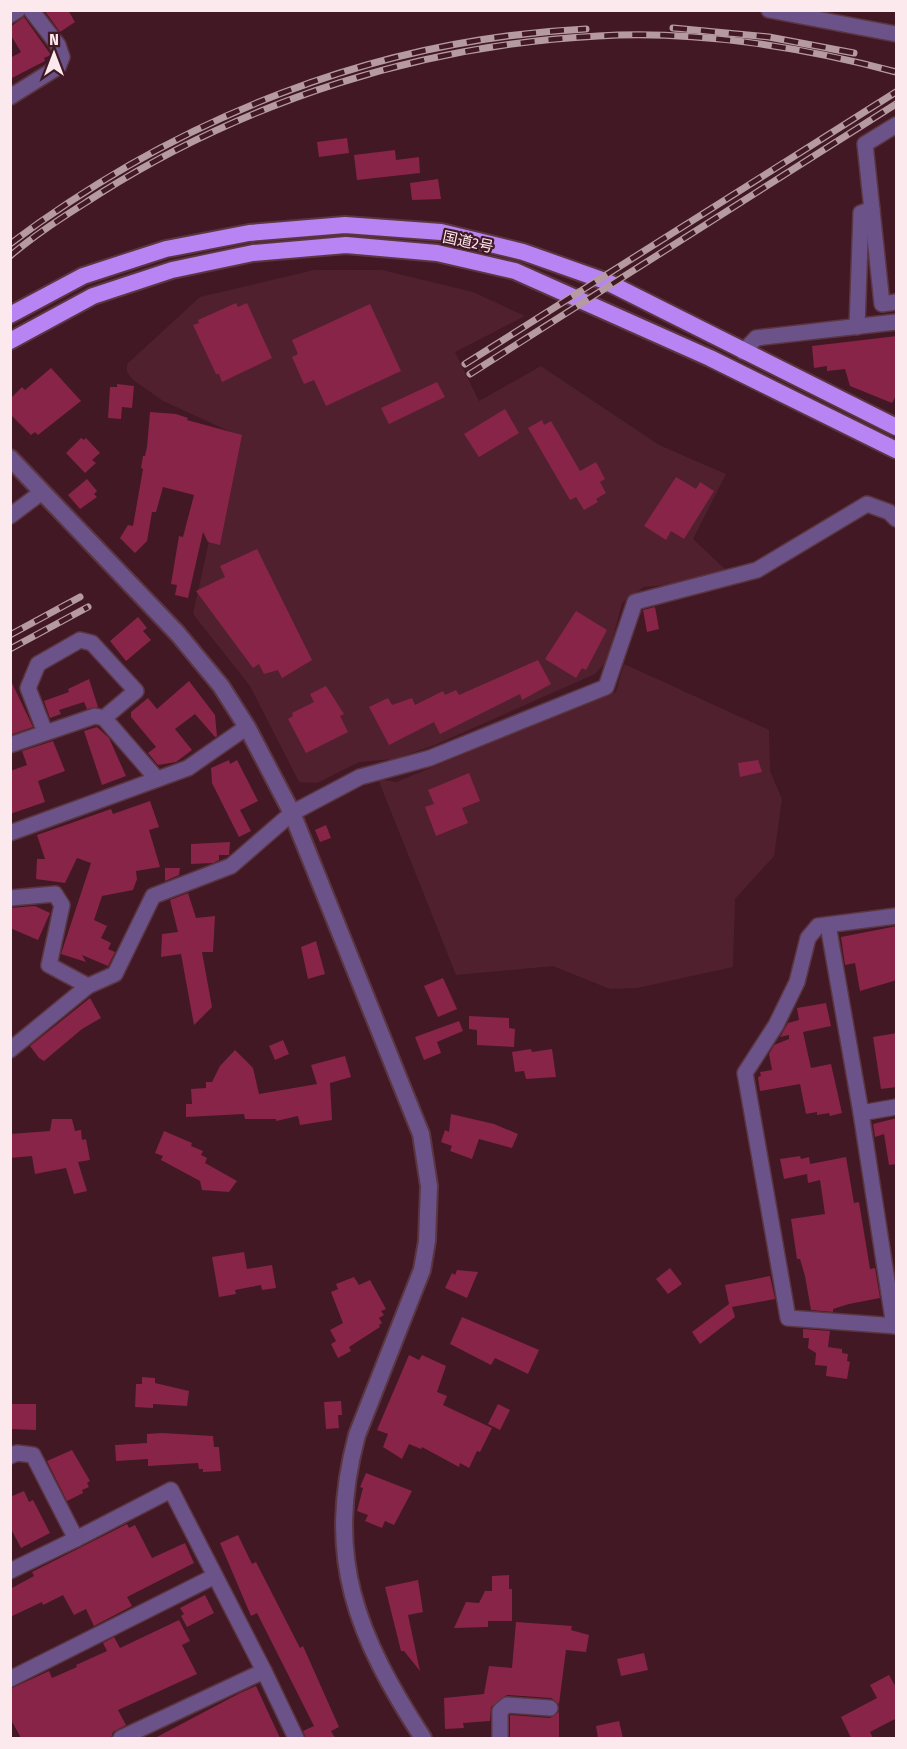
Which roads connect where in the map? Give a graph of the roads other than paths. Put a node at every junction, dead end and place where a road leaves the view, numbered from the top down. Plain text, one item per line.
1 (18, 10) edge
2 (31, 10) edge
3 (769, 10) edge
4 (10, 15) edge
5 (897, 34) edge
6 (10, 97) edge
7 (897, 125) edge
8 (872, 209) junction
9 (897, 302) edge
10 (10, 315) edge
11 (897, 322) edge
12 (857, 327) junction
13 (10, 341) edge
14 (743, 352) junction
15 (897, 427) edge
16 (897, 450) edge
17 (10, 458) edge
18 (42, 492) junction
19 (10, 516) edge
20 (897, 519) edge
21 (104, 718) junction
22 (247, 727) junction
23 (45, 732) junction
24 (10, 745) edge
25 (157, 779) junction
26 (292, 813) junction
27 (10, 832) edge
28 (10, 898) edge
29 (897, 916) edge
30 (828, 925) junction
31 (88, 986) junction
32 (10, 1050) edge
33 (897, 1107) edge
34 (861, 1113) junction
35 (895, 1326) edge
36 (10, 1456) edge
37 (76, 1539) junction
38 (10, 1571) edge
39 (216, 1576) junction
40 (264, 1671) junction
41 (10, 1679) edge
42 (550, 1708) dead end
43 (121, 1738) edge
44 (296, 1738) edge
45 (423, 1738) edge
46 (500, 1738) edge

1 - 4 street
2 - 6 street
3 - 5 street
7 - 8 street
8 - 9 street
8 - 12 street
10 - 14 highway, 国道2号
11 - 12 street
12 - 14 street
13 - 16 highway, 国道2号
14 - 15 highway, 国道2号
17 - 18 street
18 - 19 street
18 - 22 street
20 - 26 street
21 - 23 street
21 - 23 street
21 - 25 street
22 - 25 street
22 - 26 street
23 - 24 street
25 - 27 street
26 - 31 street
26 - 45 street
28 - 31 street
29 - 30 street
30 - 34 street
30 - 35 street
31 - 32 street
33 - 34 street
34 - 35 street
36 - 37 street
37 - 38 street
37 - 39 street
39 - 40 street
39 - 41 street
40 - 43 street
40 - 44 street
42 - 46 street

